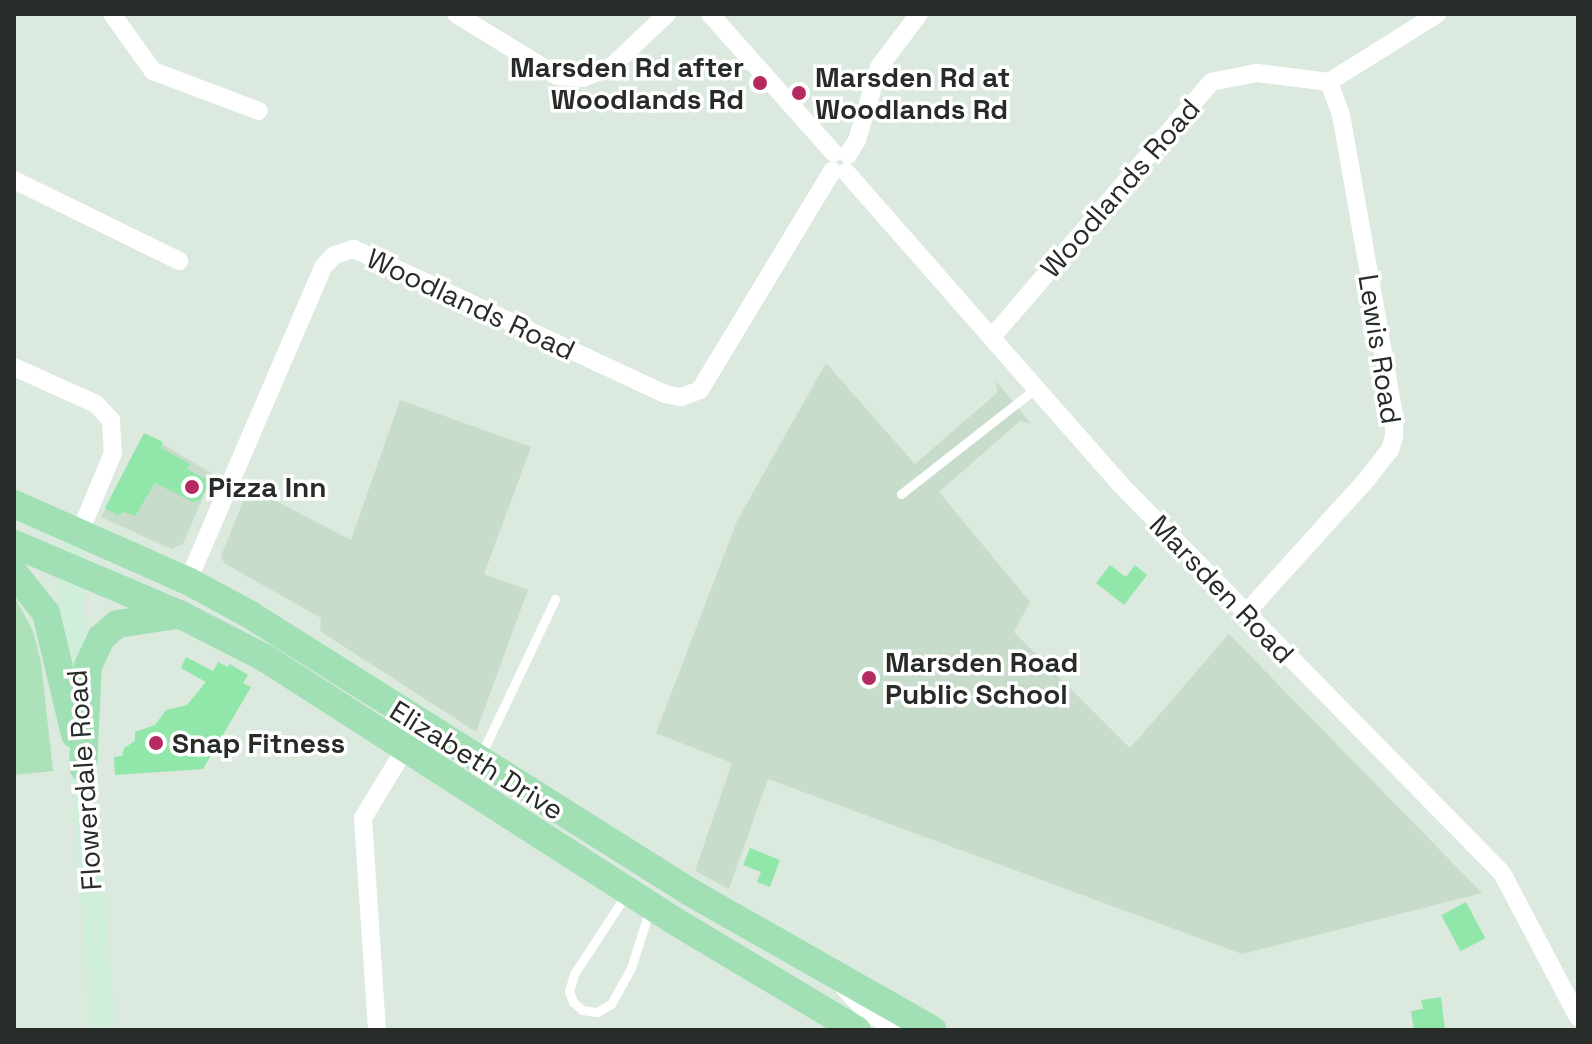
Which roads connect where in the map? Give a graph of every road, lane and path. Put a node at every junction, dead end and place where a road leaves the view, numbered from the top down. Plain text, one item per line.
1 (112, 14) edge
2 (456, 14) edge
3 (667, 14) edge
4 (710, 14) edge
5 (919, 14) edge
6 (1437, 14) edge
7 (1329, 82) junction
8 (259, 111) dead end
9 (840, 163) junction
10 (14, 180) edge
11 (179, 261) dead end
12 (992, 337) junction
13 (14, 367) edge
14 (1036, 388) junction
15 (901, 494) dead end
16 (14, 504) edge
17 (80, 532) junction
18 (14, 544) edge
19 (69, 567) junction
20 (14, 573) edge
21 (188, 581) junction
22 (555, 599) dead end
23 (1246, 613) junction
24 (181, 615) junction
25 (406, 747) junction
26 (478, 762) junction
27 (83, 767) junction
28 (640, 897) junction
29 (833, 975) junction
30 (1578, 1017) edge
31 (103, 1030) edge
32 (377, 1030) edge
33 (857, 1030) edge
34 (898, 1030) edge
35 (933, 1030) edge

1 - 8 street
2 - 3 street
4 - 9 street, Marsden Road
5 - 9 street, Woodlands Road
6 - 7 street
7 - 12 street, Woodlands Road
7 - 23 street, Lewis Road
9 - 12 street, Marsden Road
9 - 21 street, Woodlands Road
10 - 11 street
12 - 14 street, Marsden Road
13 - 17 street
14 - 15 lane
14 - 23 street, Marsden Road
16 - 17 main road, Elizabeth Drive
17 - 19 main road, Flowerdale Road
17 - 21 main road, Elizabeth Drive
18 - 19 main road, Elizabeth Drive
19 - 24 main road, Elizabeth Drive
19 - 27 main road, Flowerdale Road
20 - 27 main road
21 - 26 main road, Elizabeth Drive
22 - 26 lane
23 - 30 street, Marsden Road
24 - 25 main road, Elizabeth Drive
24 - 27 main road
25 - 28 main road, Elizabeth Drive
25 - 32 street
26 - 29 main road, Elizabeth Drive
27 - 31 main road, Flowerdale Road
28 - 28 lane
28 - 33 main road, Elizabeth Drive
29 - 34 street
29 - 35 main road, Elizabeth Drive

